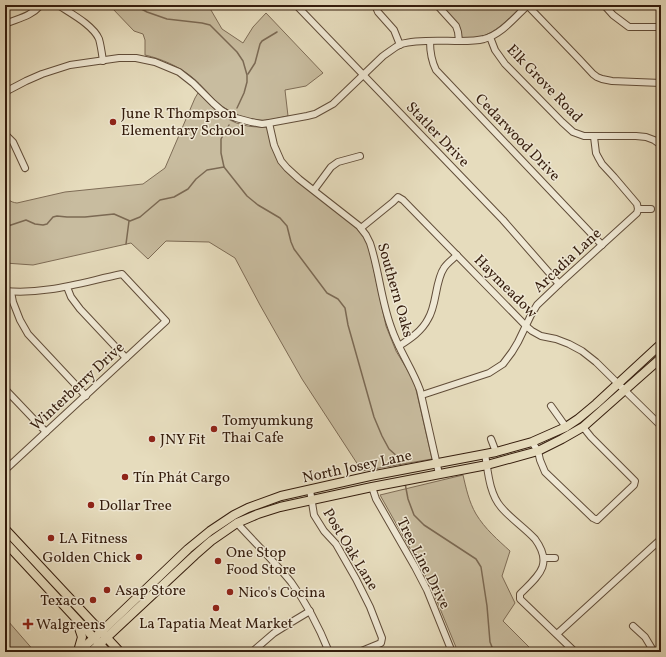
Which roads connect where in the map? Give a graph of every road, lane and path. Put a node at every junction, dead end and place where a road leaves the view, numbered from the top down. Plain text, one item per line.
1 (41, 5) edge
2 (58, 5) edge
3 (296, 5) edge
4 (375, 5) edge
5 (437, 5) edge
6 (527, 5) edge
7 (604, 5) edge
8 (5, 24) edge
9 (661, 27) edge
10 (490, 37) junction
11 (430, 41) junction
12 (459, 41) junction
13 (400, 44) junction
14 (104, 61) junction
15 (363, 76) junction
16 (661, 82) edge
17 (5, 92) edge
18 (269, 123) junction
19 (5, 134) edge
20 (594, 137) junction
21 (661, 145) edge
22 (360, 156) dead end
23 (25, 168) dead end
24 (314, 190) junction
25 (638, 208) junction
26 (651, 209) dead end
27 (361, 228) junction
28 (602, 245) junction
29 (457, 255) junction
30 (559, 284) junction
31 (67, 287) junction
32 (8, 292) edge
33 (526, 326) junction
34 (399, 346) junction
35 (660, 346) edge
36 (126, 358) junction
37 (661, 358) edge
38 (617, 384) junction
39 (625, 391) junction
40 (6, 393) edge
41 (422, 395) junction
42 (86, 396) junction
43 (551, 406) dead end
44 (661, 426) edge
45 (566, 427) junction
46 (583, 427) junction
47 (46, 432) junction
48 (492, 439) dead end
49 (532, 442) junction
50 (538, 451) junction
51 (496, 452) junction
52 (485, 454) junction
53 (437, 463) junction
54 (487, 464) junction
55 (5, 470) edge
56 (439, 474) junction
57 (372, 486) junction
58 (310, 490) junction
59 (311, 500) junction
60 (237, 523) junction
61 (5, 529) edge
62 (661, 539) edge
63 (5, 542) edge
64 (188, 549) junction
65 (195, 554) junction
66 (544, 558) junction
67 (555, 558) dead end
68 (37, 564) junction
69 (30, 570) junction
70 (310, 611) junction
71 (75, 618) junction
72 (633, 626) dead end
73 (557, 634) junction
74 (103, 635) junction
75 (93, 638) junction
76 (99, 644) junction
77 (78, 652) edge
78 (91, 652) edge
79 (106, 652) edge
80 (120, 652) edge
81 (252, 652) edge
82 (330, 652) edge
83 (359, 652) edge
84 (452, 652) edge
85 (575, 652) edge
86 (654, 652) edge

1 - 8 street
2 - 14 street
3 - 15 street, Statler Drive
4 - 13 street
5 - 12 street
6 - 10 street
6 - 16 street
7 - 9 street
10 - 12 street
10 - 20 street, Elk Grove Road
11 - 12 street
11 - 13 street
11 - 28 street, Cedarwood Drive
13 - 15 street
14 - 17 street
14 - 18 street
15 - 18 street
15 - 30 street, Statler Drive
18 - 24 street, Southern Oaks
19 - 23 street
20 - 21 street, Elk Grove Road
20 - 25 street
22 - 24 street
24 - 27 street, Southern Oaks
25 - 26 street
25 - 28 street, Arcadia Lane
27 - 29 street, Haymeadow
27 - 34 street, Southern Oaks
28 - 30 street, Arcadia Lane
29 - 33 street, Haymeadow
29 - 34 street
30 - 33 street, Arcadia Lane
31 - 32 street
31 - 36 street
31 - 36 street, Winterberry Drive
32 - 42 street
33 - 38 street, Haymeadow
33 - 41 street, Arcadia Lane
34 - 41 street, Southern Oaks
35 - 38 main road, North Josey Lane
36 - 42 street, Winterberry Drive
37 - 39 main road, North Josey Lane
38 - 39 street, Haymeadow
38 - 45 main road, North Josey Lane
39 - 44 street, Haymeadow
39 - 46 main road, North Josey Lane
40 - 47 street
41 - 53 street, Southern Oaks
42 - 47 street, Winterberry Drive
43 - 45 street
45 - 49 main road, North Josey Lane
46 - 50 main road, North Josey Lane
46 - 50 street
47 - 55 street, Winterberry Drive
48 - 51 street
49 - 50 street
49 - 51 main road, North Josey Lane
50 - 54 main road, North Josey Lane
51 - 52 main road, North Josey Lane
52 - 53 main road, North Josey Lane
52 - 54 street
53 - 56 street, Southern Oaks
53 - 58 main road, North Josey Lane
54 - 56 main road, North Josey Lane
54 - 66 street
56 - 57 main road, North Josey Lane
57 - 59 main road, North Josey Lane
57 - 84 street, Tree Line Drive
58 - 59 street, Post Oak Lane
58 - 64 main road, North Josey Lane
59 - 60 main road, North Josey Lane
59 - 83 street, Post Oak Lane
60 - 65 main road, North Josey Lane
60 - 70 street
61 - 68 main road
62 - 73 street
63 - 69 main road
64 - 65 main road
64 - 74 main road, North Josey Lane
65 - 74 main road, North Josey Lane
66 - 67 street
66 - 73 street
68 - 69 main road
68 - 74 main road
69 - 71 main road
70 - 81 street
70 - 82 street
71 - 75 main road
71 - 77 main road
72 - 86 street
73 - 85 street
74 - 75 main road, North Josey Lane
74 - 76 main road, North Josey Lane
74 - 80 main road
75 - 76 main road
75 - 77 main road, North Josey Lane
76 - 78 main road, North Josey Lane
76 - 79 main road

